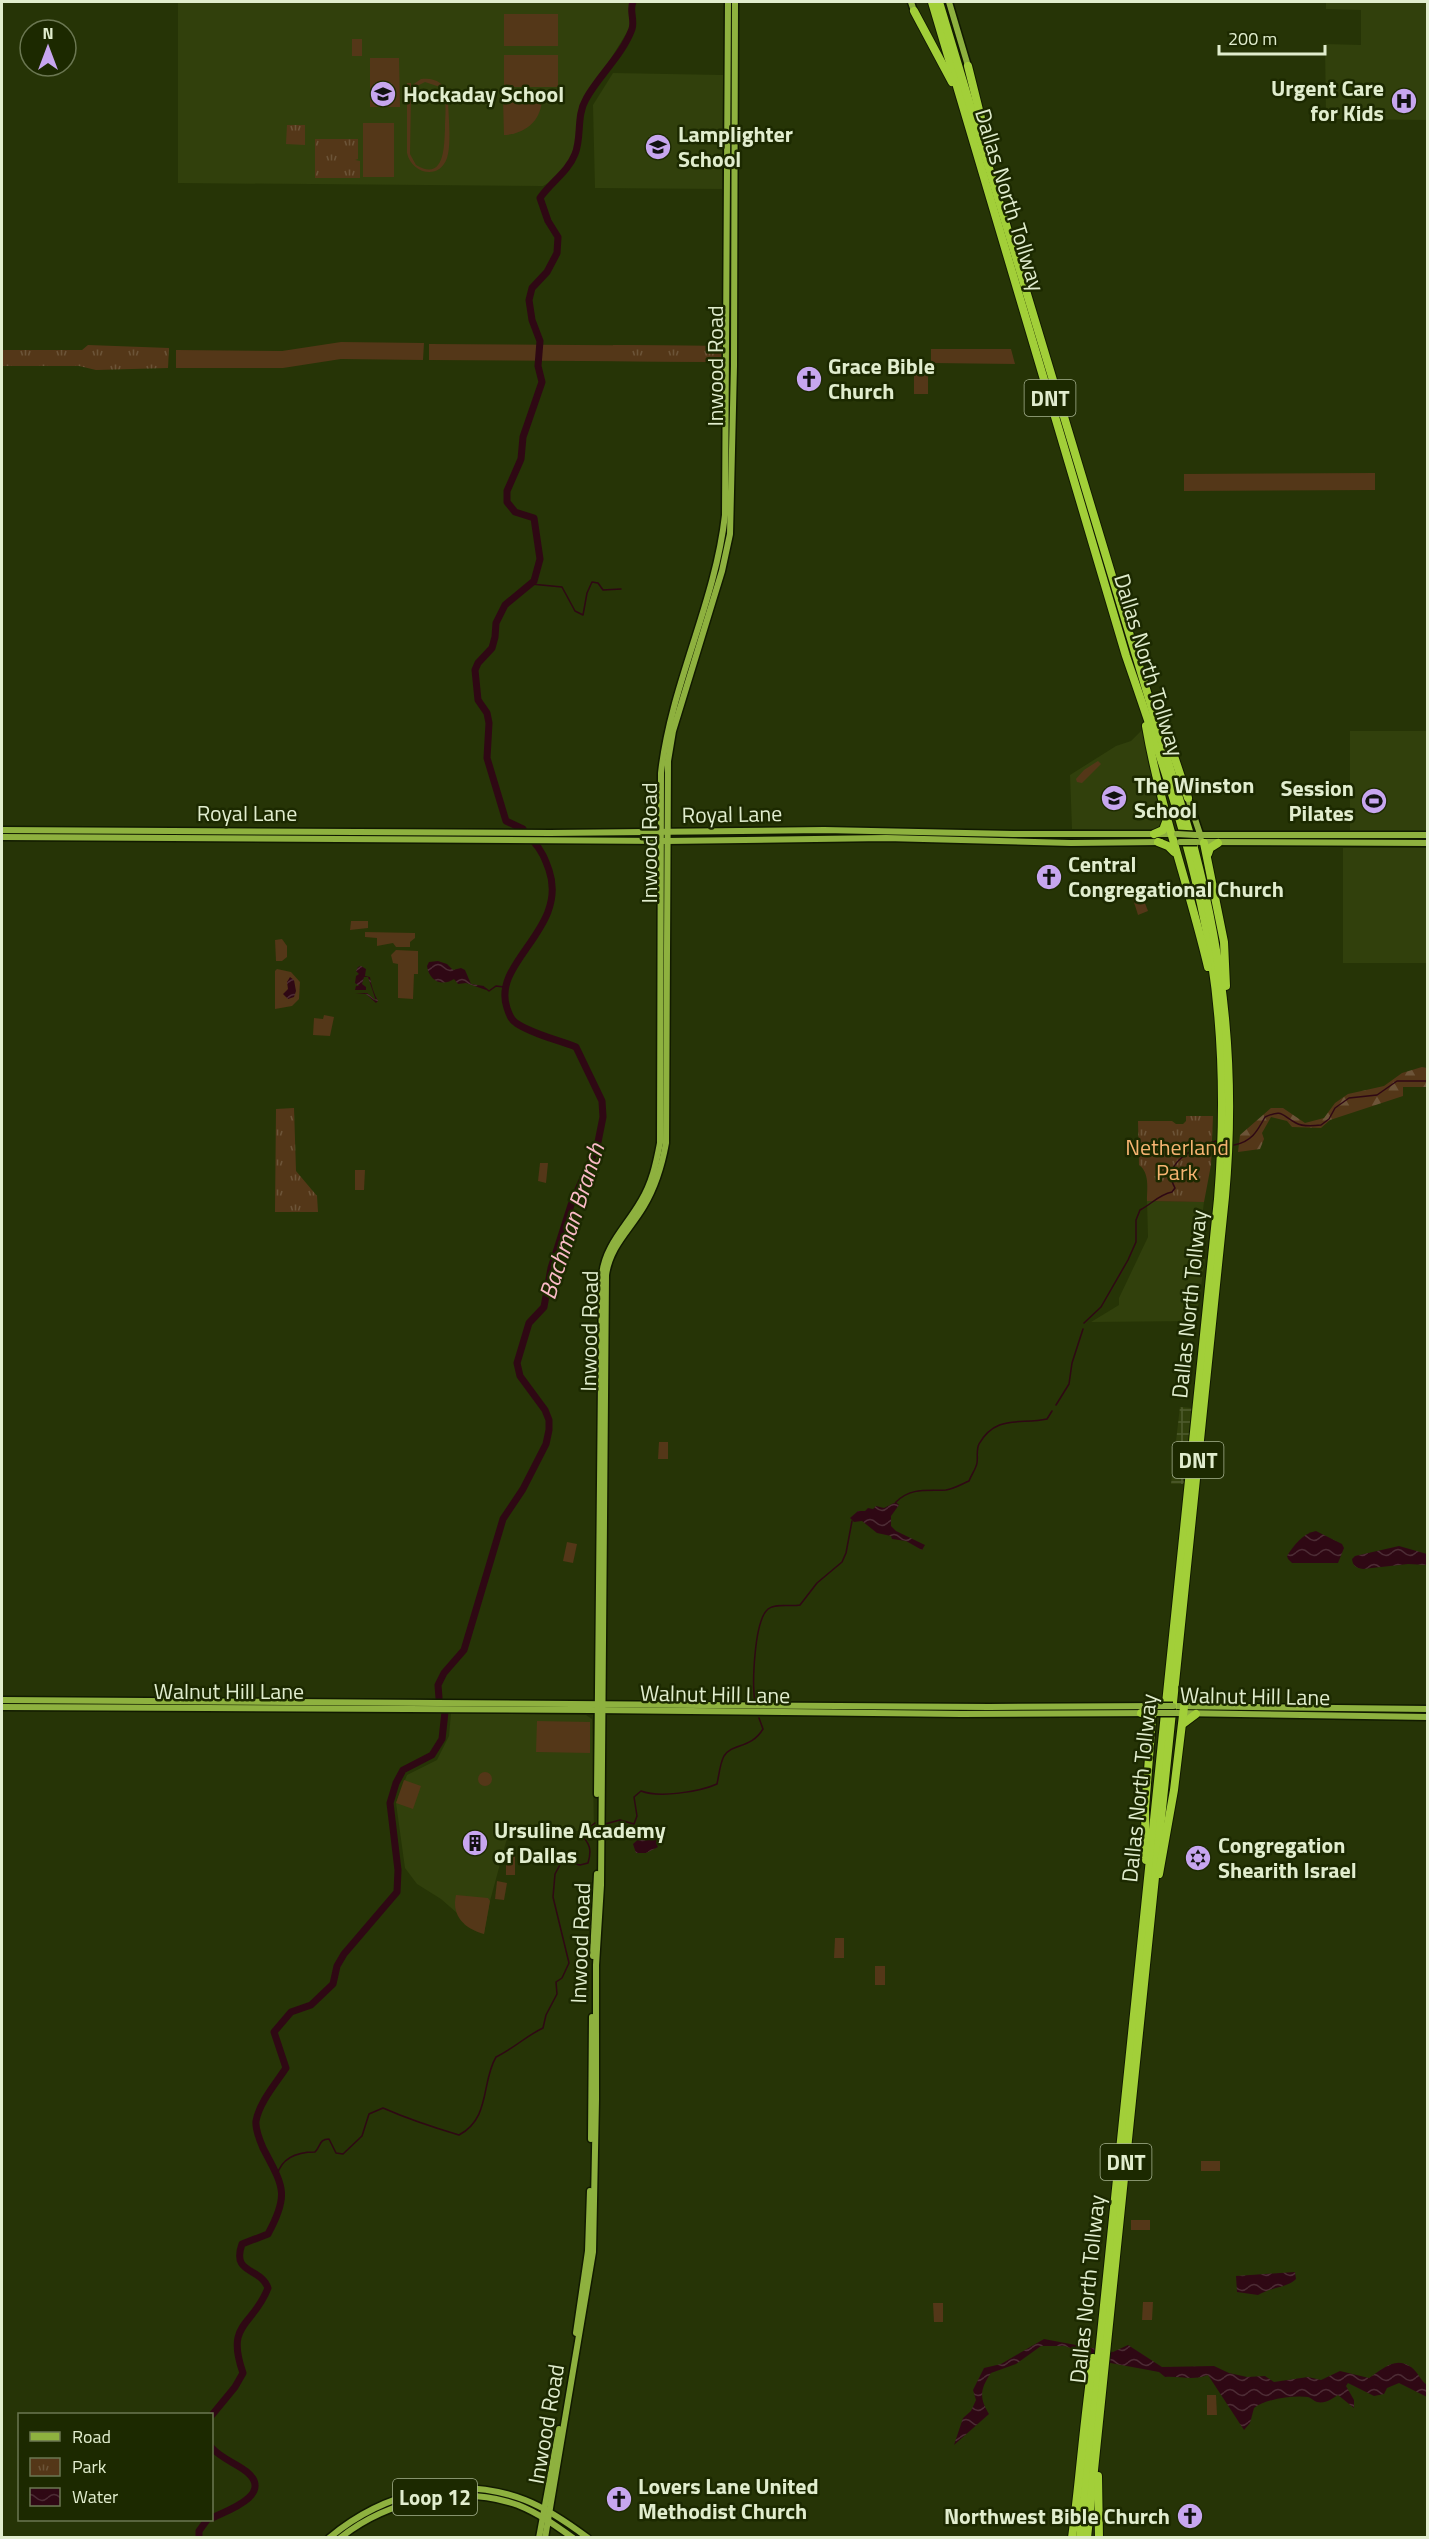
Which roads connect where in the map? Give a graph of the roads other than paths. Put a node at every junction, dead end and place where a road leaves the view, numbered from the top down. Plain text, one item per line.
1 (728, 2) edge
2 (735, 2) edge
3 (911, 2) edge
4 (932, 2) edge
5 (939, 2) edge
6 (949, 2) edge
7 (914, 11) joint
8 (968, 66) joint
9 (964, 108) junction
10 (731, 166) junction
11 (990, 170) junction
12 (1146, 703) junction
13 (1188, 798) joint
14 (1166, 820) junction
15 (2, 830) edge
16 (42, 833) junction
17 (1154, 834) junction
18 (1071, 835) junction
19 (1113, 835) junction
20 (1197, 835) junction
21 (1399, 835) junction
22 (1428, 835) edge
23 (961, 836) junction
24 (1294, 836) junction
25 (1380, 836) junction
26 (2, 837) edge
27 (663, 837) junction
28 (1175, 838) junction
29 (1331, 839) junction
30 (1158, 842) junction
31 (1200, 842) junction
32 (1071, 843) junction
33 (1113, 843) junction
34 (1218, 843) junction
35 (1295, 843) junction
36 (1380, 843) junction
37 (1399, 843) junction
38 (1428, 843) edge
39 (1176, 854) junction
40 (1208, 855) junction
41 (1215, 994) junction
42 (1227, 1020) junction
43 (2, 1700) edge
44 (27, 1703) junction
45 (215, 1705) junction
46 (534, 1706) junction
47 (600, 1706) junction
48 (2, 1707) edge
49 (1156, 1709) junction
50 (1428, 1709) edge
51 (1180, 1710) junction
52 (1233, 1711) junction
53 (1141, 1713) junction
54 (1196, 1714) junction
55 (1428, 1717) edge
56 (1152, 1726) junction
57 (1182, 1727) junction
58 (1147, 1888) junction
59 (1152, 1899) junction
60 (1102, 2312) junction
61 (1097, 2444) junction
62 (547, 2510) junction
63 (545, 2518) junction
64 (329, 2538) edge
65 (340, 2538) edge
66 (539, 2538) edge
67 (545, 2538) edge
68 (573, 2538) edge
69 (588, 2538) edge
70 (1072, 2538) edge
71 (1080, 2538) edge
72 (1087, 2538) edge
73 (1099, 2538) edge

1 - 10 main road, Inwood Road
2 - 10 main road, Inwood Road
3 - 7 main road
4 - 9 highway, Dallas North Tollway / DNT
5 - 11 highway, Dallas North Tollway / DNT
6 - 8 main road
7 - 9 highway
8 - 11 highway
9 - 12 highway, Dallas North Tollway / DNT
10 - 27 main road, Inwood Road
11 - 12 highway, Dallas North Tollway / DNT
12 - 13 highway
12 - 14 highway
12 - 41 highway, Dallas North Tollway / DNT
12 - 42 highway, Dallas North Tollway / DNT
13 - 20 main road
14 - 17 highway
14 - 28 highway
15 - 16 main road, Royal Lane
16 - 26 main road, Royal Lane
16 - 27 main road, Royal Lane
17 - 19 main road, Royal Lane
17 - 28 main road, Royal Lane
18 - 19 main road, Royal Lane
18 - 23 main road, Royal Lane
18 - 32 main road
19 - 33 main road
20 - 24 main road, Royal Lane
20 - 28 main road, Royal Lane, bridge
20 - 31 main road
21 - 22 main road, Royal Lane
21 - 25 main road, Royal Lane
21 - 37 main road
23 - 27 main road, Royal Lane
23 - 32 main road, Royal Lane
24 - 29 main road, Royal Lane
24 - 35 main road
25 - 29 main road, Royal Lane
25 - 36 main road
27 - 47 main road, Inwood Road
28 - 30 main road, Royal Lane
28 - 31 main road, Royal Lane, bridge
28 - 39 highway
29 - 35 main road, Royal Lane
29 - 36 main road, Royal Lane
30 - 33 main road, Royal Lane
30 - 39 highway
31 - 34 main road, Royal Lane
31 - 40 highway
32 - 33 main road, Royal Lane
34 - 35 main road, Royal Lane
34 - 40 highway
36 - 37 main road, Royal Lane
37 - 38 main road, Royal Lane
39 - 41 highway
40 - 42 highway
41 - 58 highway, Dallas North Tollway / DNT
42 - 59 highway, Dallas North Tollway / DNT
43 - 44 main road, Walnut Hill Lane
44 - 45 main road, Walnut Hill Lane
44 - 48 main road, Walnut Hill Lane
45 - 46 main road, Walnut Hill Lane
45 - 46 main road, Walnut Hill Lane
46 - 47 main road, Walnut Hill Lane
47 - 49 main road, Walnut Hill Lane
47 - 53 main road, Walnut Hill Lane
47 - 62 main road, Inwood Road
49 - 51 main road, Walnut Hill Lane, bridge
49 - 53 main road, Walnut Hill Lane
49 - 56 highway
50 - 52 main road, Walnut Hill Lane
51 - 52 main road, Walnut Hill Lane
51 - 54 main road, Walnut Hill Lane
51 - 57 highway
52 - 54 main road, Walnut Hill Lane
52 - 55 main road, Walnut Hill Lane
53 - 56 highway
54 - 57 highway
56 - 58 highway
57 - 59 highway
58 - 60 highway, Dallas North Tollway / DNT
59 - 61 highway, Dallas North Tollway / DNT
60 - 70 highway
60 - 71 highway, Dallas North Tollway / DNT
61 - 72 highway, Dallas North Tollway / DNT
61 - 73 highway
62 - 63 main road, Inwood Road
62 - 64 main road, Loop 12
62 - 69 main road, Loop 12
63 - 65 main road, Loop 12
63 - 66 main road, Inwood Road
63 - 67 main road, Inwood Road
63 - 68 main road, Loop 12

